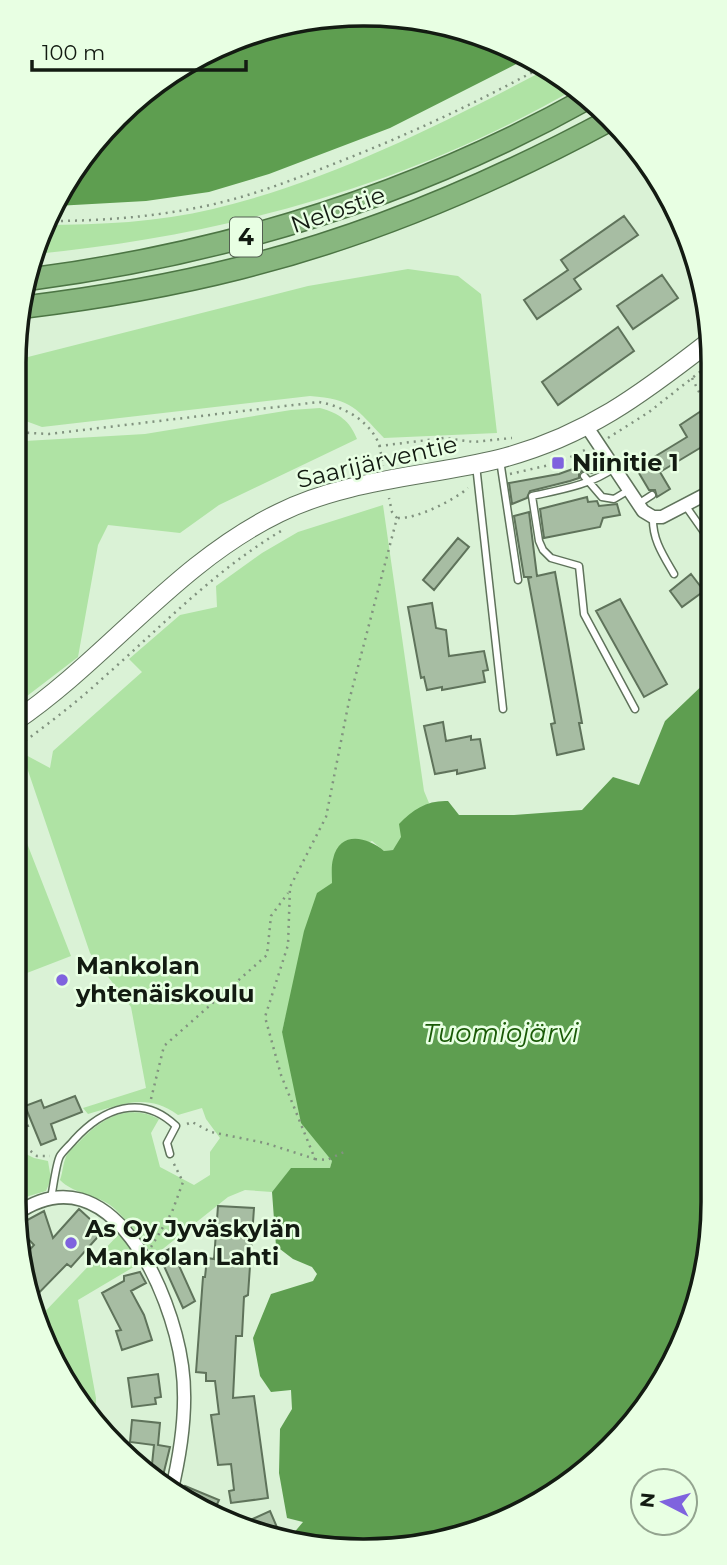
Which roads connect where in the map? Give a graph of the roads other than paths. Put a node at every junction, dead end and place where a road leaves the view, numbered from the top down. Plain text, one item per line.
1 (578, 103) edge
2 (601, 124) edge
3 (38, 278) edge
4 (31, 306) edge
5 (700, 348) edge
6 (586, 427) junction
7 (500, 467) junction
8 (614, 468) junction
9 (477, 471) junction
10 (587, 478) junction
11 (629, 490) junction
12 (652, 495) dead end
13 (701, 496) edge
14 (638, 504) junction
15 (685, 505) junction
16 (653, 517) junction
17 (701, 527) edge
18 (674, 574) dead end
19 (518, 580) dead end
20 (503, 709) dead end
21 (635, 709) dead end
22 (26, 712) edge
23 (170, 1154) road end
24 (51, 1198) junction
25 (26, 1207) edge
26 (173, 1480) edge

1 - 3 highway, Nelostie / 4
2 - 4 highway, Nelostie / 4
5 - 6 main road, Saarijärventie
6 - 7 main road, Saarijärventie
6 - 8 street
7 - 9 main road, Saarijärventie
7 - 19 lane
8 - 10 lane
8 - 11 street
9 - 20 lane
9 - 22 main road, Saarijärventie
10 - 11 lane
10 - 21 lane
11 - 14 street
12 - 14 lane
13 - 15 street
14 - 16 street
15 - 16 street
15 - 17 lane
16 - 18 lane
23 - 24 lane
24 - 25 street
24 - 26 street

